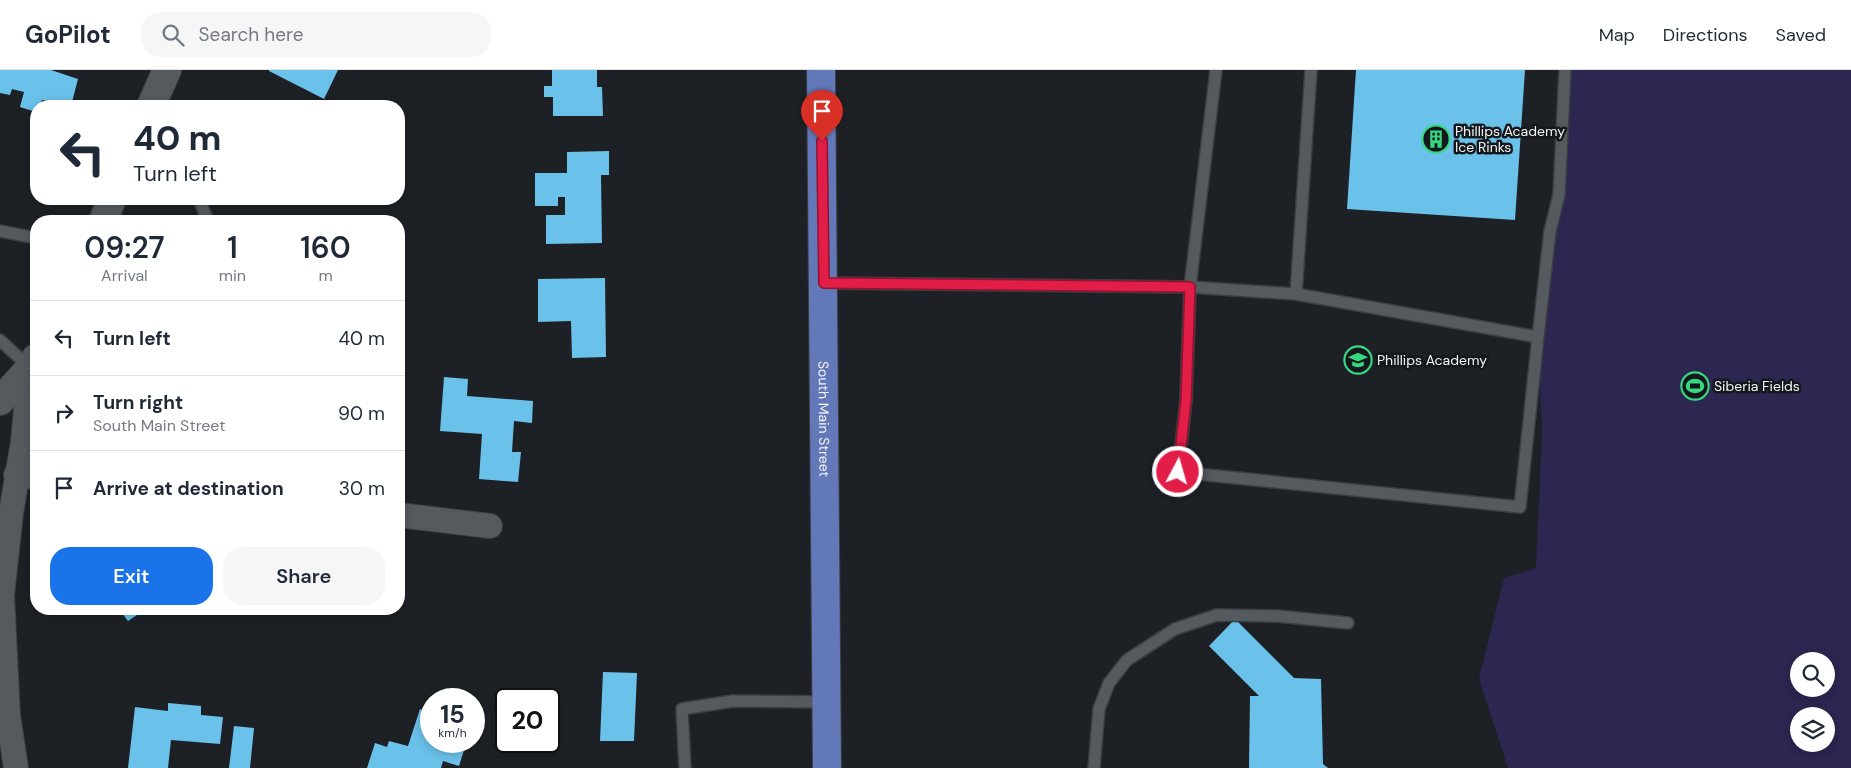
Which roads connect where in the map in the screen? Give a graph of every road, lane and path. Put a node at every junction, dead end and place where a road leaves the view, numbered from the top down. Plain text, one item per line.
1 (167, 70) edge
2 (821, 70) edge
3 (1216, 70) edge
4 (1310, 70) edge
5 (1565, 70) edge
6 (154, 100) edge
7 (0, 232) edge
8 (30, 237) edge
9 (824, 283) junction
10 (1190, 287) junction
11 (1296, 294) junction
12 (1538, 337) junction
13 (0, 340) edge
14 (30, 361) edge
15 (30, 366) edge
16 (30, 387) edge
17 (0, 401) edge
18 (26, 476) edge
19 (5, 511) edge
20 (405, 516) edge
21 (490, 526) dead end
22 (1348, 623) dead end
23 (827, 702) junction
24 (16, 768) edge
25 (685, 768) edge
26 (827, 768) edge
27 (1094, 768) edge

1 - 6 street
2 - 9 main road, South Main Street
3 - 10 lane
4 - 11 lane
5 - 12 lane
7 - 8 lane
9 - 10 lane
9 - 23 main road, South Main Street
10 - 11 lane
10 - 12 lane
11 - 12 lane
13 - 14 lane
15 - 17 street
16 - 18 street
18 - 19 street
19 - 24 street
20 - 21 street
22 - 27 lane
23 - 25 lane
23 - 26 main road, South Main Street

